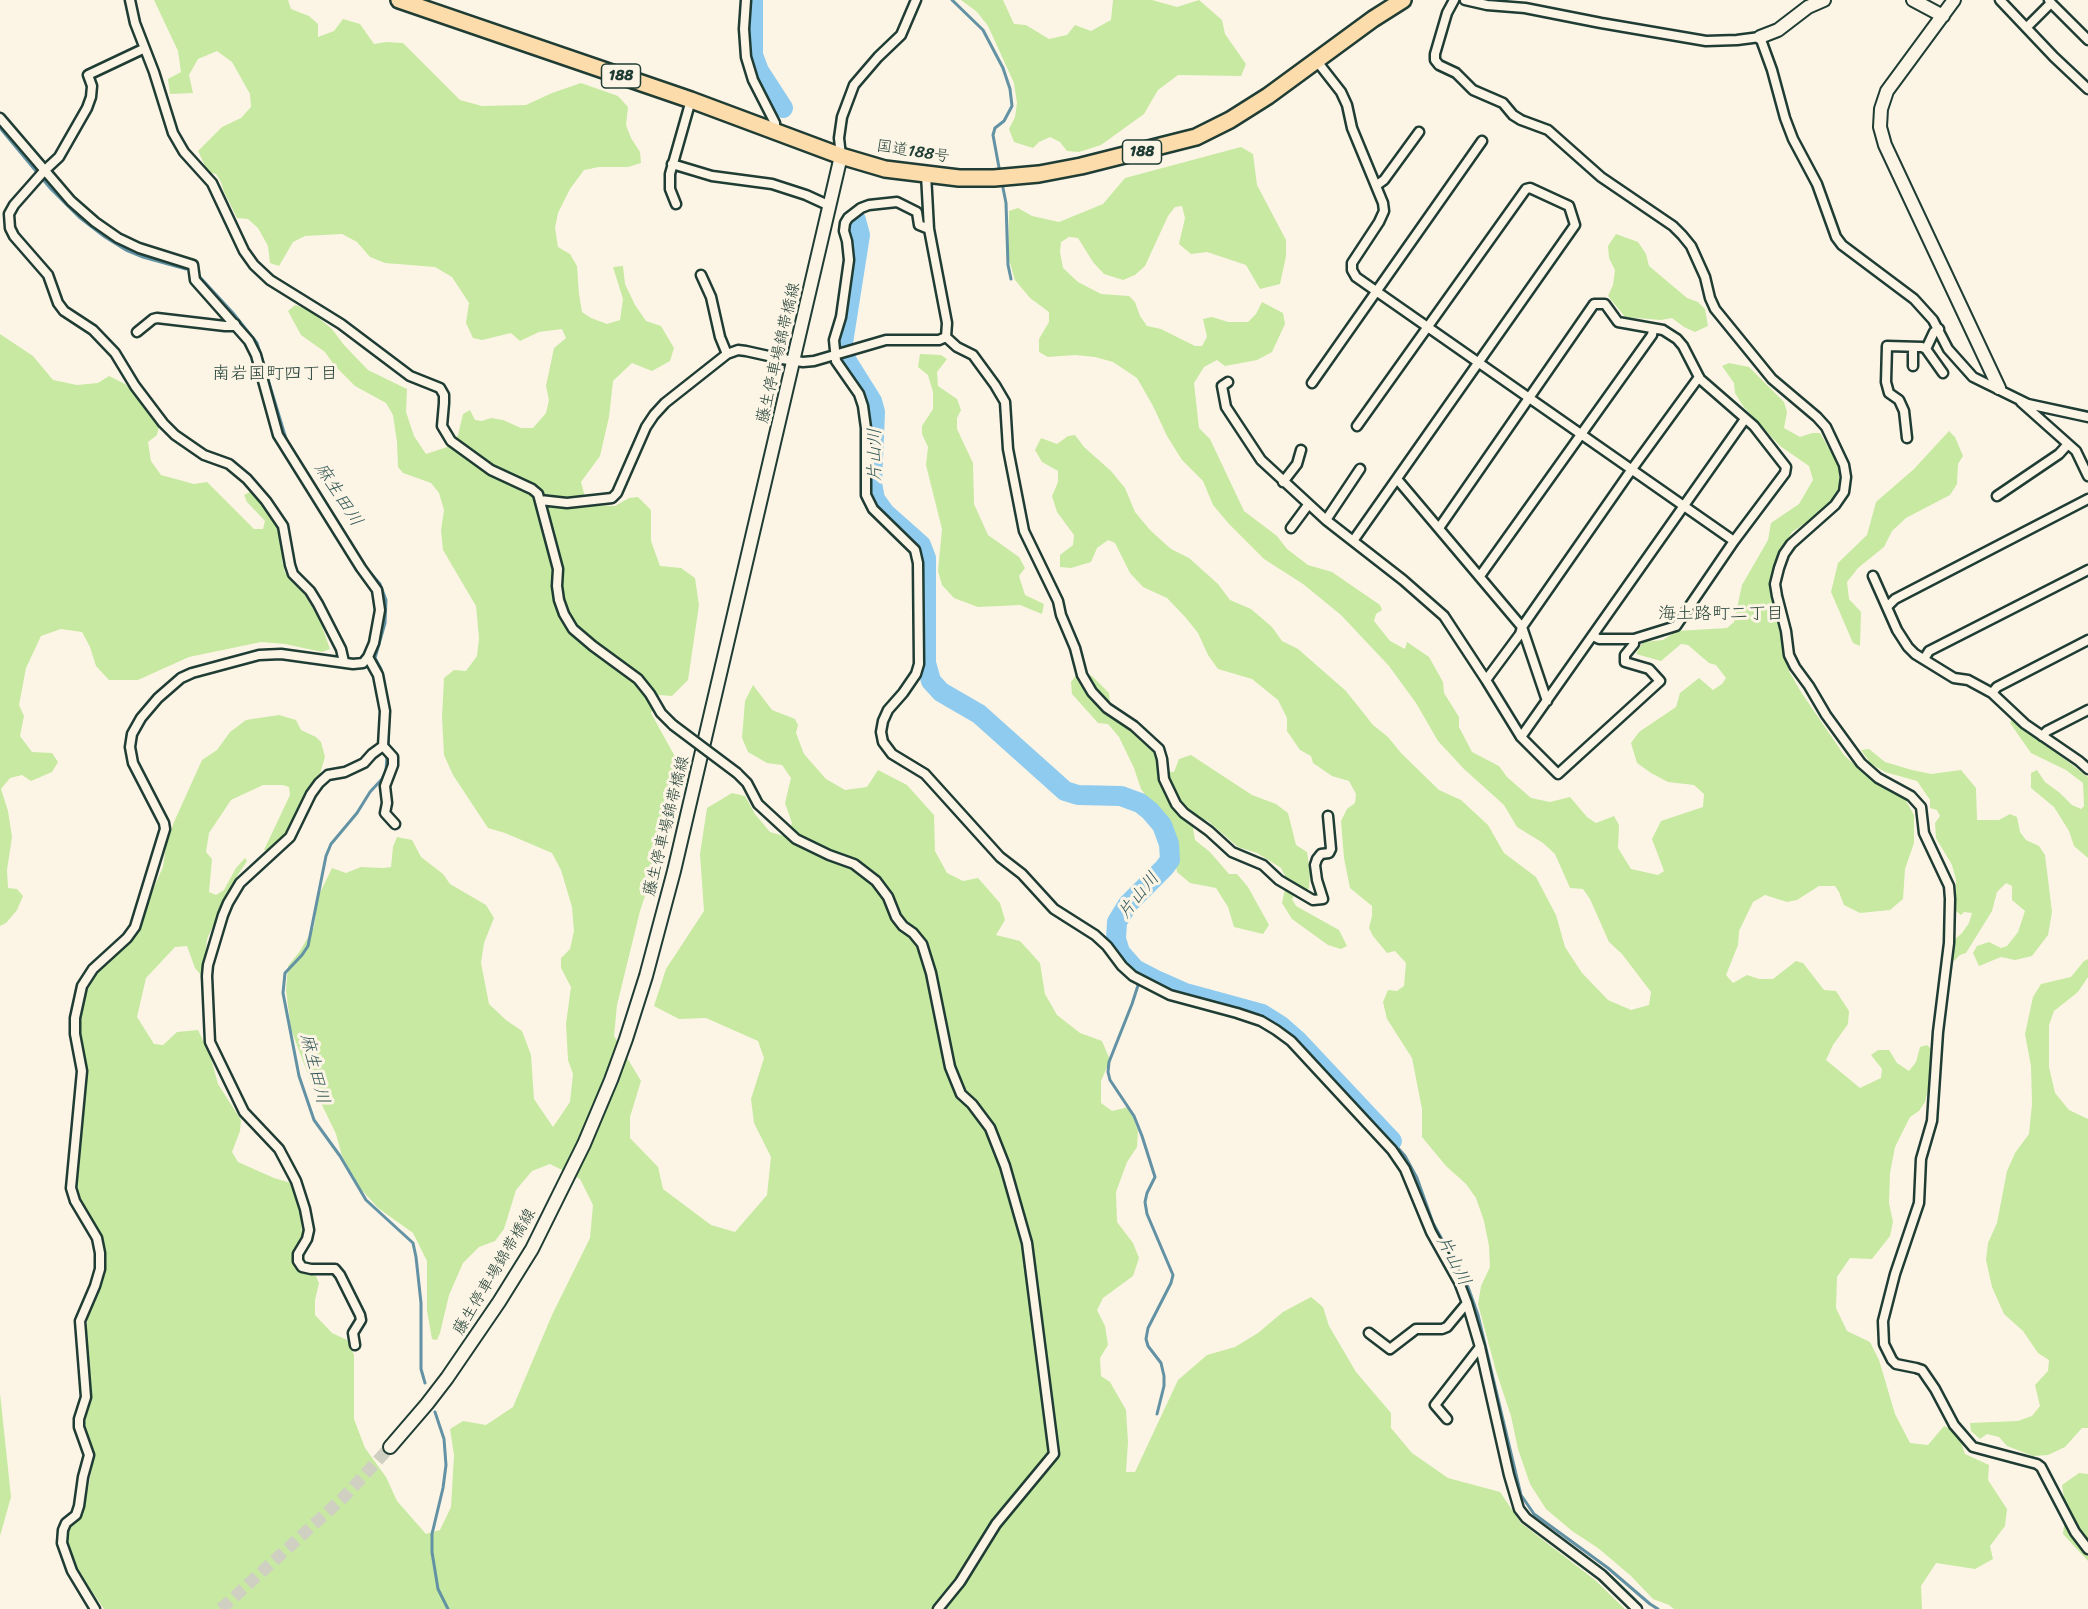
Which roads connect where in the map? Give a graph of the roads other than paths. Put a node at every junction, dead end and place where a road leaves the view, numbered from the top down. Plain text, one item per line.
1 (130, 0) edge
2 (399, 0) edge
3 (746, 0) edge
4 (916, 0) edge
5 (1404, 0) edge
6 (1454, 0) edge
7 (1465, 0) edge
8 (1824, 0) edge
9 (1913, 0) edge
10 (1954, 0) edge
11 (2000, 0) edge
12 (2050, 1) edge
13 (1943, 16) junction
14 (2027, 27) junction
15 (1761, 37) junction
16 (2088, 40) edge
17 (143, 49) junction
18 (1316, 60) junction
19 (2088, 89) edge
20 (691, 100) junction
21 (0, 118) edge
22 (775, 131) junction
23 (1419, 132) dead end
24 (1482, 141) dead end
25 (841, 156) junction
26 (672, 164) junction
27 (44, 171) junction
28 (926, 174) junction
29 (1377, 185) junction
30 (675, 204) dead end
31 (830, 206) junction
32 (928, 229) junction
33 (701, 275) dead end
34 (1376, 290) junction
35 (235, 324) junction
36 (1428, 327) junction
37 (1653, 329) junction
38 (1939, 329) junction
39 (137, 332) dead end
40 (946, 337) junction
41 (1913, 347) junction
42 (1926, 349) junction
43 (727, 354) junction
44 (837, 354) junction
45 (794, 361) junction
46 (1478, 362) junction
47 (1913, 366) dead end
48 (1943, 373) dead end
49 (1699, 377) junction
50 (1228, 382) dead end
51 (1312, 383) dead end
52 (1999, 388) junction
53 (1530, 398) junction
54 (2019, 401) junction
55 (2088, 417) edge
56 (1745, 419) junction
57 (1357, 426) dead end
58 (1581, 433) junction
59 (1907, 438) dead end
60 (2068, 444) junction
61 (1301, 450) dead end
62 (1360, 469) dead end
63 (1632, 469) junction
64 (2088, 476) edge
65 (1397, 479) junction
66 (1283, 482) junction
67 (1997, 496) dead end
68 (2088, 499) edge
69 (540, 500) junction
70 (1683, 504) junction
71 (1308, 505) junction
72 (1326, 520) junction
73 (1291, 528) dead end
74 (1439, 528) junction
75 (1353, 541) junction
76 (1734, 541) junction
77 (2088, 570) edge
78 (1480, 576) junction
79 (1873, 576) dead end
80 (1888, 606) junction
81 (1522, 627) junction
82 (1593, 636) junction
83 (1635, 639) junction
84 (2088, 640) edge
85 (368, 657) junction
86 (1924, 659) junction
87 (344, 662) junction
88 (1486, 680) junction
89 (1992, 693) junction
90 (1547, 700) junction
91 (2088, 710) edge
92 (2042, 736) junction
93 (1521, 737) junction
94 (383, 746) junction
95 (2088, 770) edge
96 (1328, 816) dead end
97 (396, 824) dead end
98 (1467, 1303) junction
99 (1369, 1334) dead end
100 (355, 1345) dead end
101 (1480, 1347) junction
102 (1447, 1419) dead end
103 (390, 1447) tunnel mouth
104 (2088, 1549) edge
105 (95, 1609) edge
106 (938, 1609) edge
107 (1637, 1609) edge

1 - 17 street
2 - 20 highway, 国道188号 / 188
3 - 22 street
4 - 25 street
5 - 18 highway, 国道188号 / 188
6 - 104 street
7 - 15 street
8 - 15 main road
9 - 13 main road
10 - 13 main road
11 - 14 street
12 - 14 street
12 - 16 street
13 - 52 main road
14 - 19 street
15 - 38 street
17 - 27 street
17 - 69 street
18 - 28 highway, 国道188号 / 188
18 - 29 street
20 - 22 highway, 国道188号 / 188
20 - 26 street
21 - 27 street
22 - 25 highway, 国道188号 / 188
23 - 29 street
24 - 34 street
25 - 28 highway, 国道188号 / 188
25 - 31 main road, 藤生停車場錦帯橋線
26 - 30 street
26 - 31 street
27 - 35 street
27 - 87 street
28 - 32 street
29 - 34 street
31 - 45 main road, 藤生停車場錦帯橋線
32 - 40 street
32 - 44 street
33 - 43 street
34 - 36 street
34 - 51 street
35 - 39 street
35 - 85 street
36 - 46 street
36 - 46 street
36 - 57 street
37 - 49 street
37 - 53 street
37 - 58 street
38 - 42 street
38 - 52 street
40 - 44 street
40 - 96 street
41 - 42 street
41 - 47 street
41 - 59 street
42 - 48 street
43 - 45 street
43 - 69 street
44 - 45 street
44 - 98 street
45 - 103 main road, 藤生停車場錦帯橋線
46 - 53 street
46 - 65 street
49 - 56 street
49 - 63 street
50 - 66 street
52 - 54 street
53 - 58 street
53 - 74 street
54 - 55 street
54 - 60 street
56 - 70 street
56 - 76 street
58 - 63 street
58 - 78 street
60 - 64 street
60 - 67 street
61 - 66 street
62 - 72 street
63 - 70 street
63 - 81 street
65 - 74 street
65 - 75 street
66 - 71 street
68 - 80 street
69 - 106 street, bridge
70 - 76 street
70 - 82 street
71 - 72 street
71 - 73 street
72 - 75 street
74 - 78 street
75 - 88 street
76 - 83 street
77 - 86 street
78 - 81 street
79 - 80 street
80 - 86 street
81 - 88 street
81 - 90 street
82 - 83 street
82 - 90 street
83 - 93 street
84 - 89 street
85 - 87 street
85 - 94 street
86 - 89 street
87 - 105 street
88 - 93 street
89 - 92 street
90 - 93 street
91 - 92 street
92 - 95 street
94 - 97 street
94 - 100 street
98 - 99 street
98 - 101 street
101 - 102 street
101 - 107 street

